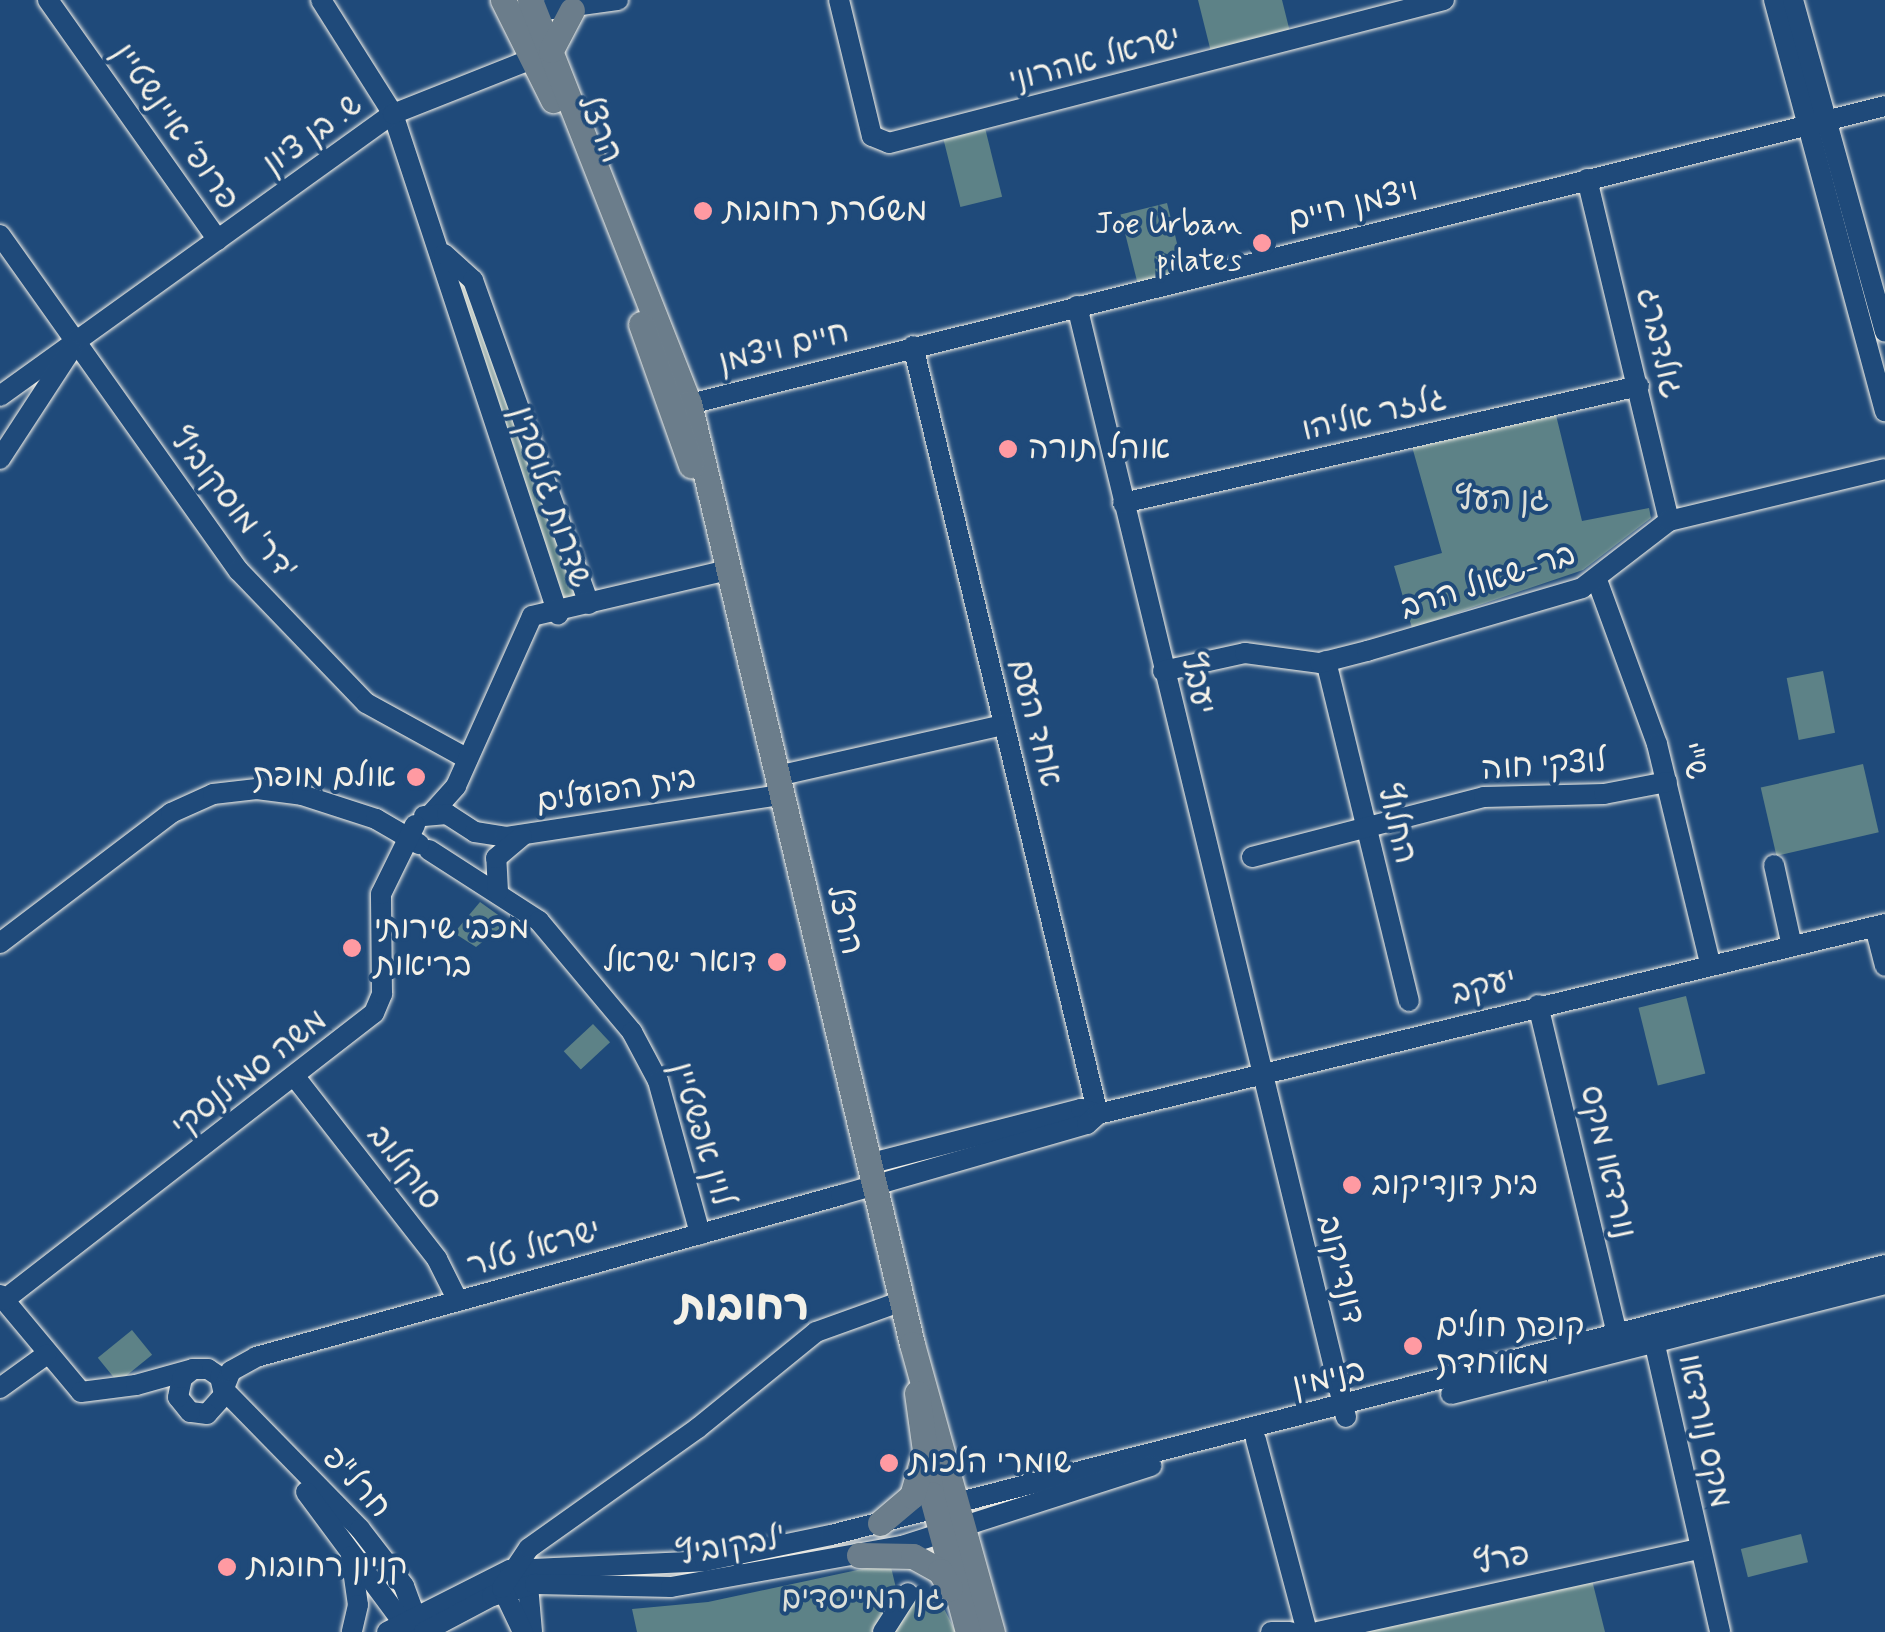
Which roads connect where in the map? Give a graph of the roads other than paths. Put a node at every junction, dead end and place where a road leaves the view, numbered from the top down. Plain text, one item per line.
1 (48, 0) edge
2 (322, 0) edge
3 (618, 0) edge
4 (839, 0) edge
5 (1444, 0) edge
6 (1774, 0) edge
7 (1793, 0) edge
8 (518, 5) edge
9 (1387, 7) edge
10 (572, 10) junction
11 (542, 54) junction
12 (1878, 109) edge
13 (394, 114) junction
14 (1822, 126) junction
15 (1587, 179) junction
16 (0, 235) edge
17 (218, 240) junction
18 (444, 254) junction
19 (1076, 306) junction
20 (1885, 331) edge
21 (77, 340) junction
22 (912, 346) junction
23 (1638, 386) junction
24 (0, 396) edge
25 (680, 406) junction
26 (1885, 411) edge
27 (0, 459) edge
28 (1885, 469) edge
29 (1123, 503) junction
30 (1670, 521) junction
31 (728, 570) junction
32 (1597, 580) junction
33 (589, 604) junction
34 (558, 614) junction
35 (1326, 661) junction
36 (1163, 670) junction
37 (1004, 725) junction
38 (468, 759) junction
39 (1667, 782) junction
40 (779, 785) junction
41 (456, 786) junction
42 (460, 822) junction
43 (1366, 824) junction
44 (421, 831) junction
45 (524, 836) junction
46 (1252, 856) dead end
47 (1774, 865) dead end
48 (498, 891) junction
49 (1880, 925) edge
50 (0, 942) edge
51 (1792, 946) junction
52 (1710, 963) junction
53 (1885, 966) edge
54 (1409, 1001) dead end
55 (1538, 1005) junction
56 (1260, 1077) junction
57 (295, 1078) junction
58 (1098, 1114) junction
59 (870, 1173) junction
60 (700, 1234) junction
61 (1885, 1265) edge
62 (1885, 1284) edge
63 (2, 1297) edge
64 (458, 1301) junction
65 (902, 1301) junction
66 (1617, 1334) junction
67 (1652, 1334) junction
68 (912, 1344) junction
69 (46, 1355) junction
70 (1602, 1357) junction
71 (194, 1369) junction
72 (136, 1385) junction
73 (0, 1388) edge
74 (224, 1389) junction
75 (180, 1403) junction
76 (210, 1413) junction
77 (1345, 1413) junction
78 (1256, 1440) junction
79 (922, 1452) junction
80 (947, 1504) junction
81 (880, 1523) junction
82 (341, 1532) junction
83 (954, 1532) junction
84 (1698, 1548) junction
85 (859, 1555) junction
86 (510, 1570) junction
87 (528, 1586) junction
88 (503, 1592) junction
89 (908, 1593) dead end
90 (967, 1627) edge
91 (410, 1628) edge
92 (352, 1632) edge
93 (523, 1632) edge
94 (532, 1632) edge
95 (883, 1632) edge
96 (992, 1632) edge
97 (1307, 1632) edge
98 (1318, 1632) edge
99 (1720, 1632) edge

1 - 17 street, פרופ׳ איינשטיין
2 - 13 street, שדרות גלוסקין
3 - 10 street
4 - 9 street, ישראל אהרוני
5 - 9 street, ישראל אהרוני
6 - 14 street
7 - 14 street
8 - 10 street
8 - 11 main road, הרצל
10 - 11 main road
11 - 13 street, ש. בן ציון
11 - 25 main road, הרצל
12 - 14 street, ויצמן חיים
13 - 17 street, ש. בן ציון
13 - 18 street, שדרות גלוסקין
14 - 15 street, ויצמן חיים
14 - 20 street
14 - 26 street
15 - 19 street, ויצמן חיים
15 - 23 street, גולדברג
16 - 21 street, דר' מוסקוביץ'
17 - 21 street, ש. בן ציון
18 - 33 street, שדרות גלוסקין
18 - 34 street, שדרות גלוסקין
19 - 22 street, ויצמן חיים
19 - 29 street, יעבץ
21 - 24 street, ש. בן ציון
21 - 27 street
21 - 38 street, דר' מוסקוביץ'
22 - 25 street, חיים ויצמן
22 - 37 street, אחד העם
23 - 29 street, גלזר אליהו
23 - 30 street, גולדברג
25 - 31 main road, הרצל
28 - 30 street, בר-שאול הרב
29 - 36 street, יעבץ
30 - 32 street, בר-שאול הרב
31 - 33 street
31 - 40 main road, הרצל
32 - 35 street, בר-שאול הרב
32 - 39 street, ש"י
33 - 34 street
34 - 38 street, שדרות גלוסקין
35 - 36 street
35 - 43 street, החלוץ
36 - 56 street, יעבץ
37 - 40 street, בית הפועלים
37 - 58 street, אחד העם
38 - 41 street, שדרות גלוסקין
39 - 43 street, לוצקי חוה
39 - 52 street, ש"י
40 - 45 street, בית הפועלים
40 - 59 main road, הרצל
41 - 42 street, שדרות גלוסקין
41 - 44 street, שדרות גלוסקין
42 - 44 street, בית הפועלים
42 - 44 street
42 - 45 street, בית הפועלים
43 - 46 street, לוצקי חוה
43 - 54 street, החלוץ
44 - 48 street, לוין אפשטיין
44 - 50 street, לוין אפשטיין
44 - 57 street, משה סמילנסקי
45 - 48 street
47 - 51 street
48 - 60 street, לוין אפשטיין
49 - 51 street, יעקב
49 - 53 street
51 - 52 street, יעקב
52 - 55 street, יעקב
55 - 56 street, יעקב
55 - 66 street, נורדאו מקס
56 - 58 street, יעקב
56 - 77 street, דונדיקוב
57 - 63 street, משה סמילנסקי
57 - 64 street, סוקולוב
58 - 59 street, יעקב
59 - 60 street, ישראל טלר
59 - 65 main road, הרצל
60 - 64 street, ישראל טלר
61 - 67 street, בנימין
62 - 67 street, בנימין
63 - 69 street
64 - 74 street, ישראל טלר
65 - 68 main road, הרצל
65 - 86 street
66 - 67 street, בנימין
66 - 70 street
66 - 77 street, בנימין
67 - 70 street, בנימין
67 - 84 street, מקס נורדאו
68 - 79 main road, הרצל
68 - 80 main road, הרצל
69 - 72 street
69 - 73 street
70 - 77 street, בנימין
71 - 72 street
71 - 74 street
71 - 75 street
72 - 75 street
74 - 76 street
74 - 91 street, חרל"פ
75 - 76 street
76 - 82 street, חרל"פ
77 - 78 street, בנימין
77 - 80 street, בנימין
78 - 83 street, בנימין
78 - 97 street
79 - 80 main road, הרצל
79 - 81 main road
80 - 81 street, לבקוביץ'
80 - 83 main road, הרצל
81 - 86 street, לבקוביץ'
82 - 91 street, חרל"פ
82 - 92 street
83 - 85 street, לבקוביץ'
83 - 90 main road, הרצל
83 - 96 main road, הרצל
84 - 98 street, פרץ
84 - 99 street
85 - 87 street, לבקוביץ'
85 - 90 main road
86 - 88 street
86 - 91 street
87 - 88 street, לבקוביץ'
87 - 94 street
88 - 91 street, לבקוביץ'
88 - 93 street
89 - 95 street

